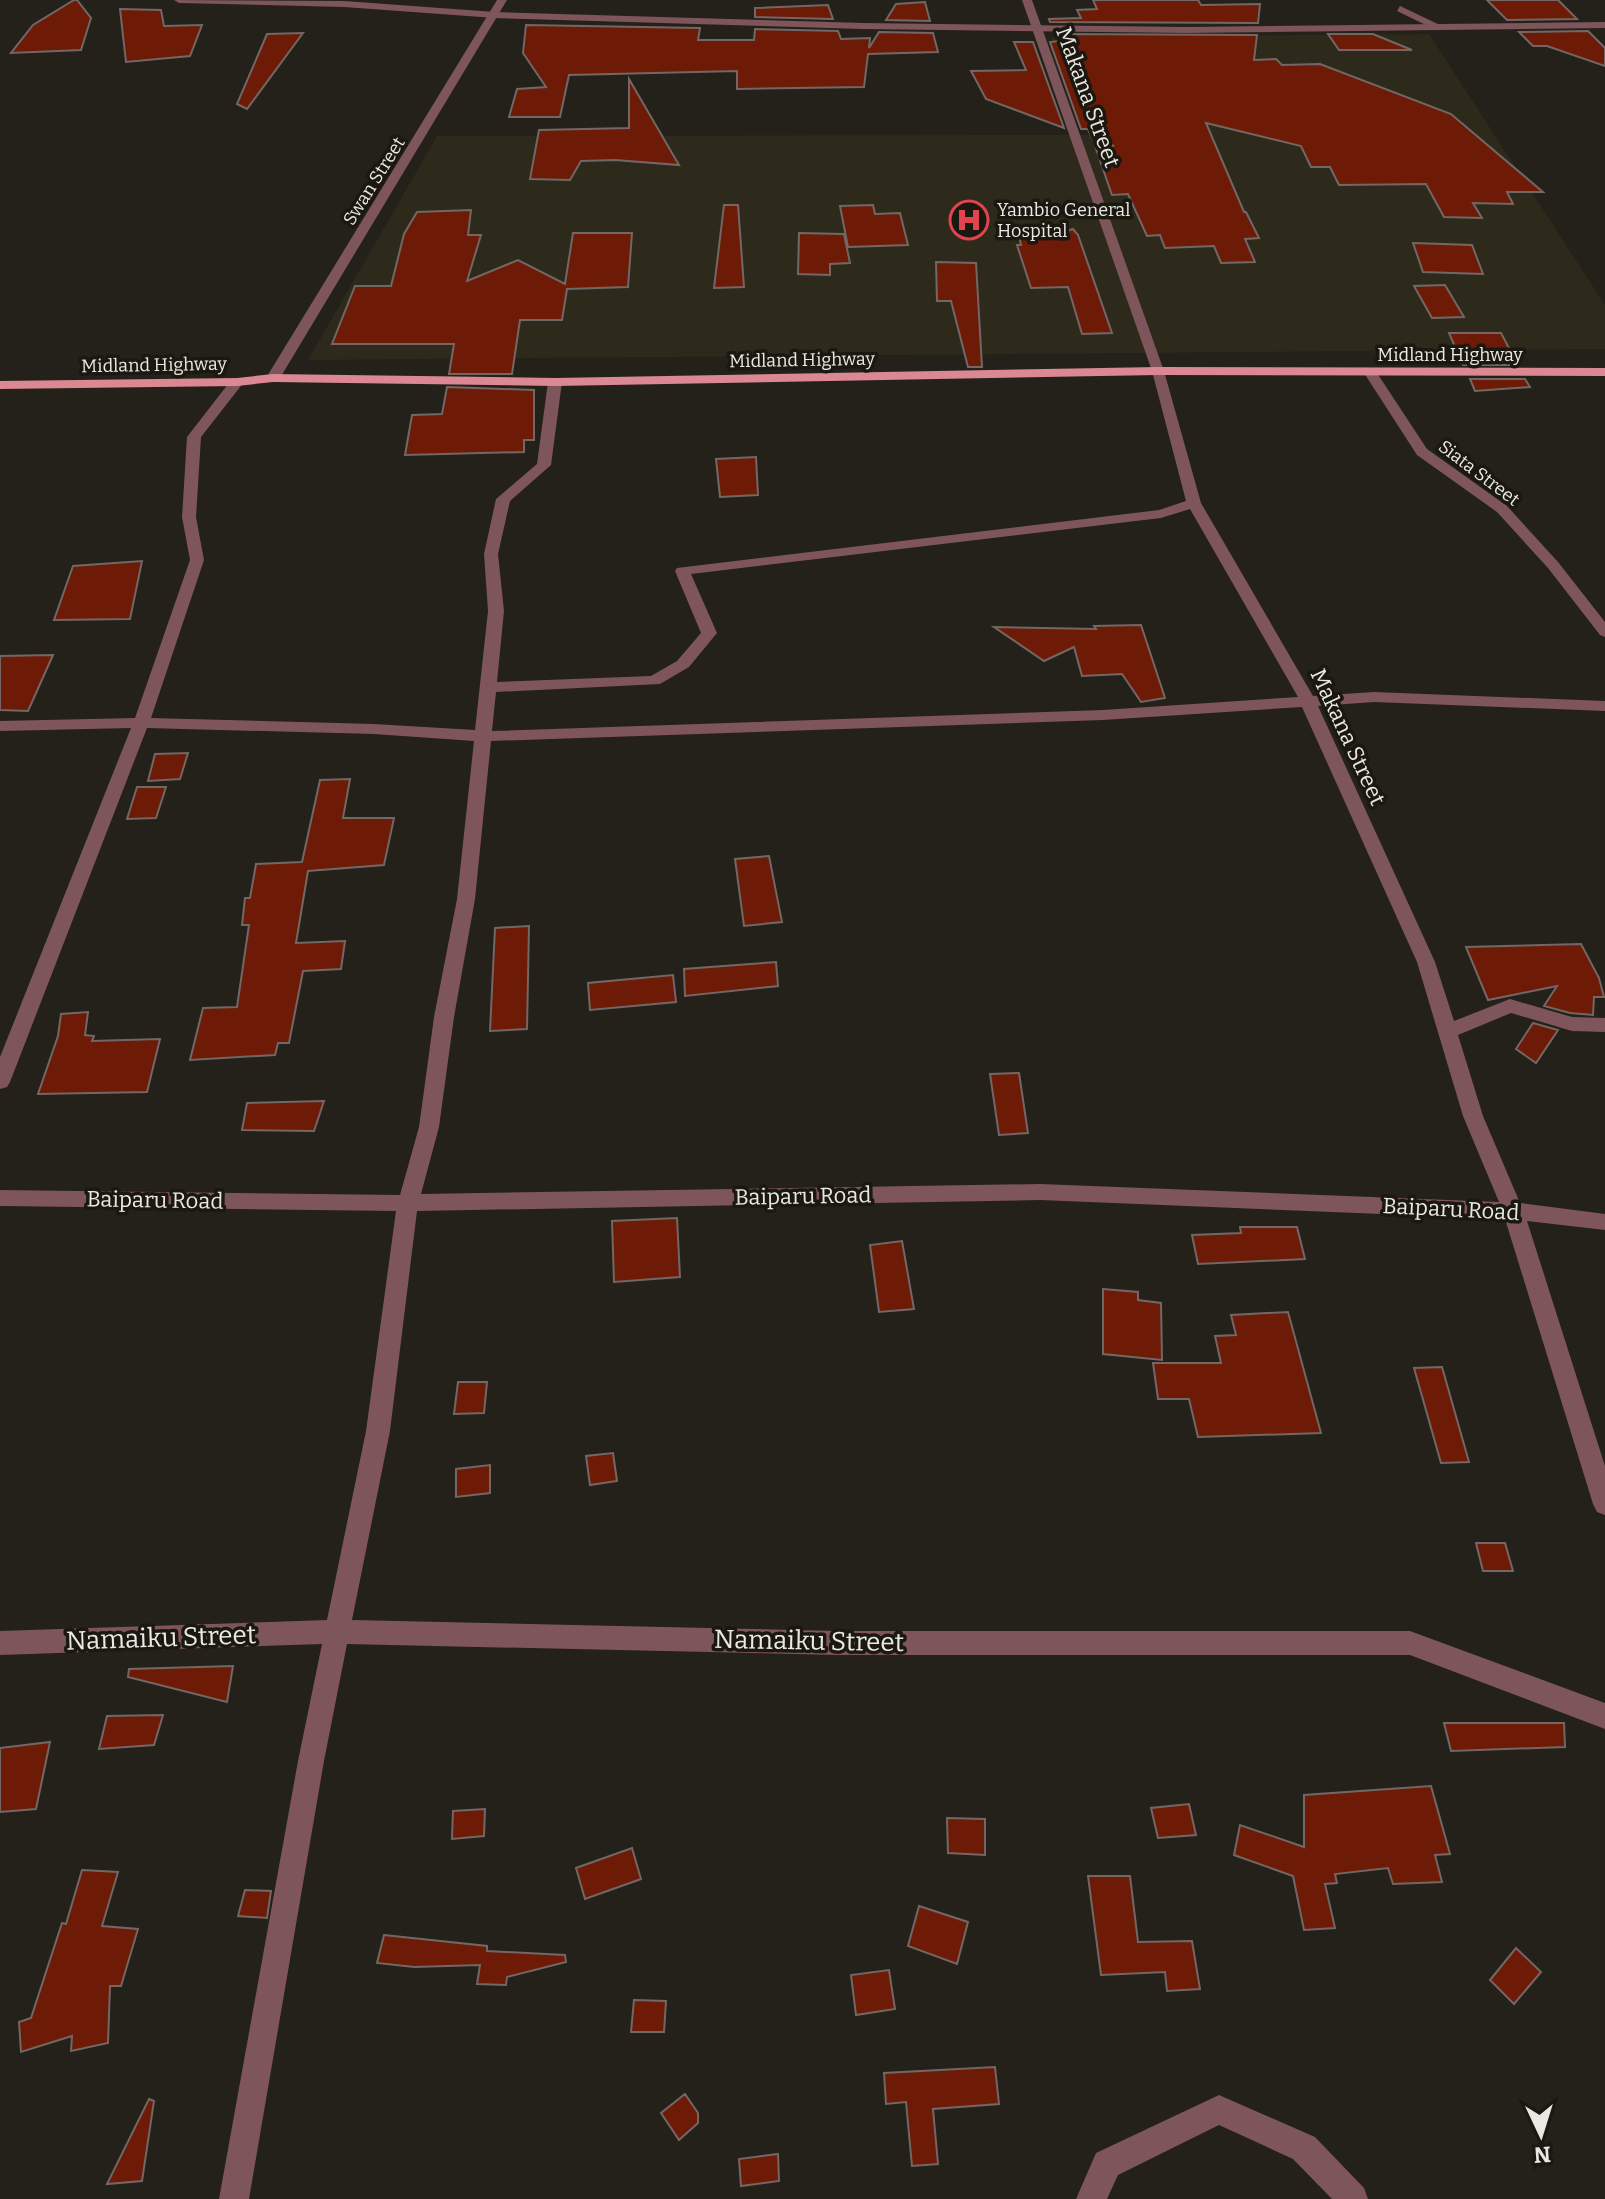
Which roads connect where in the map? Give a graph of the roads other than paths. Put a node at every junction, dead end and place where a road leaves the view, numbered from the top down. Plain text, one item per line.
1 (179, 0) edge
2 (502, 0) edge
3 (1027, 0) edge
4 (1399, 4) edge
5 (495, 15) junction
6 (1605, 25) edge
7 (1437, 27) junction
8 (1037, 28) junction
9 (1395, 28) junction
10 (1158, 371) junction
11 (1605, 372) edge
12 (1370, 373) junction
13 (273, 378) junction
14 (237, 382) junction
15 (555, 382) junction
16 (0, 385) edge
17 (1194, 503) junction
18 (1605, 632) edge
19 (488, 687) junction
20 (1308, 701) junction
21 (1605, 706) edge
22 (141, 723) junction
23 (0, 726) edge
24 (482, 736) junction
25 (1605, 1025) edge
26 (1447, 1032) junction
27 (0, 1082) edge
28 (0, 1198) edge
29 (408, 1202) junction
30 (1513, 1211) junction
31 (1605, 1222) edge
32 (1605, 1504) edge
33 (337, 1632) junction
34 (0, 1643) edge
35 (1605, 1716) edge
36 (234, 2199) edge
37 (1091, 2199) edge
38 (1353, 2199) edge

1 - 5 street
2 - 5 street, Swan Street
3 - 8 street, Makana Street
4 - 7 street
4 - 9 street
5 - 8 street
5 - 13 street, Swan Street
6 - 7 street
7 - 9 street
8 - 9 street
8 - 10 street, Makana Street
10 - 12 main road, Midland Highway
10 - 15 main road, Midland Highway
10 - 17 street, Makana Street
11 - 12 main road, Midland Highway
12 - 18 street, Siata Street
13 - 14 main road, Midland Highway
13 - 15 main road, Midland Highway
14 - 16 main road, Midland Highway
14 - 22 street
15 - 19 street
17 - 19 street
17 - 20 street, Makana Street
19 - 24 street
20 - 21 street
20 - 24 street
20 - 26 street, Makana Street
22 - 23 street
22 - 24 street
22 - 27 street
24 - 29 street
25 - 26 street
26 - 30 street, Makana Street
28 - 29 street, Baiparu Road
29 - 30 street, Baiparu Road
29 - 33 street
30 - 31 street, Baiparu Road
30 - 32 street, Makana Street
33 - 34 street, Namaiku Street
33 - 35 street, Namaiku Street
33 - 36 street
37 - 38 street

